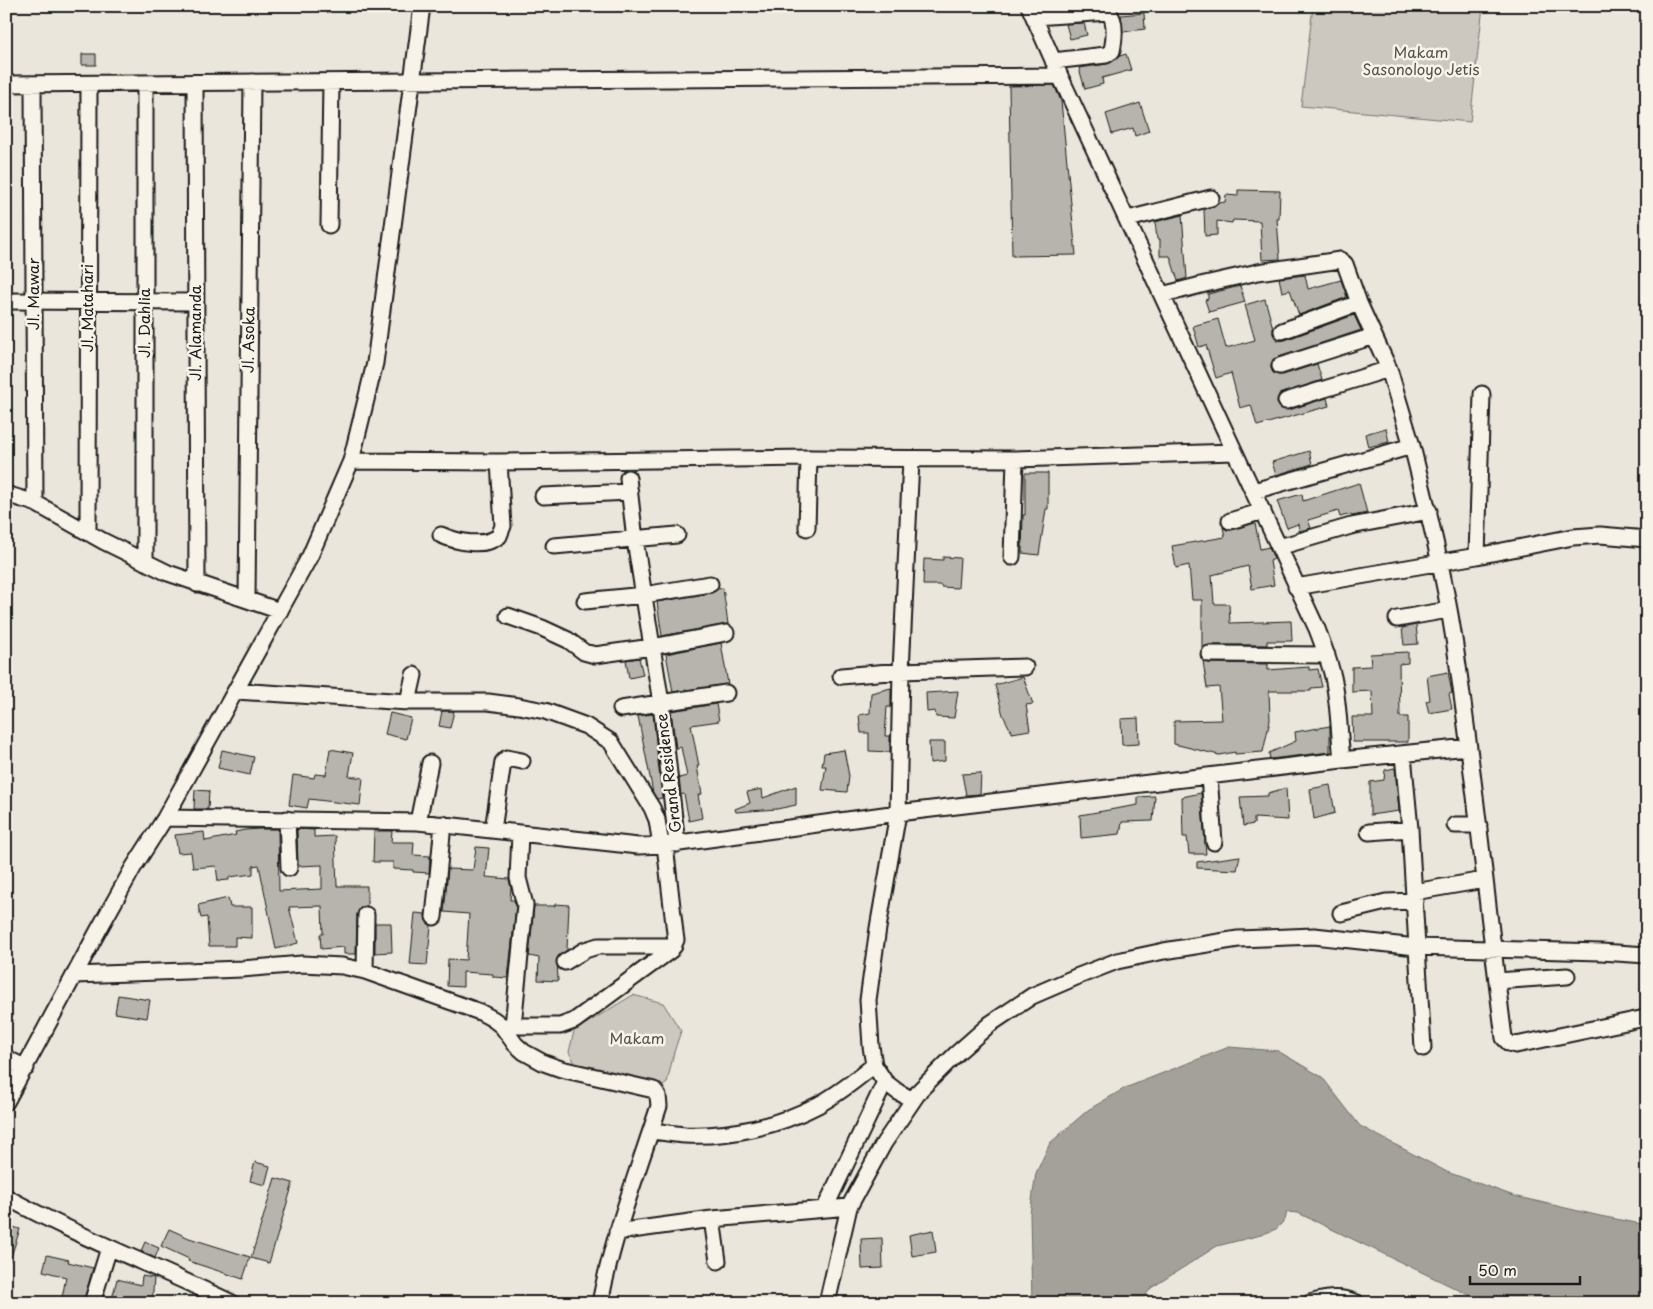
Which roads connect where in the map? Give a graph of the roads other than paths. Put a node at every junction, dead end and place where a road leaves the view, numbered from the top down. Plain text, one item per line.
1 (422, 6) edge
2 (1032, 11) edge
3 (1053, 61) junction
4 (1060, 76) junction
5 (252, 82) junction
6 (332, 82) junction
7 (412, 82) junction
8 (145, 83) junction
9 (196, 83) junction
10 (6, 84) edge
11 (33, 84) junction
12 (89, 84) junction
13 (1212, 198) dead end
14 (1128, 219) junction
15 (330, 224) dead end
16 (1162, 295) junction
17 (6, 301) edge
18 (34, 301) junction
19 (88, 301) junction
20 (145, 301) junction
21 (196, 302) junction
22 (1359, 303) junction
23 (1282, 331) dead end
24 (1374, 336) junction
25 (1280, 366) dead end
26 (1389, 370) junction
27 (1482, 394) dead end
28 (1286, 401) dead end
29 (1412, 446) junction
30 (1234, 452) junction
31 (808, 458) junction
32 (1015, 459) junction
33 (911, 460) junction
34 (351, 462) junction
35 (499, 462) junction
36 (1254, 491) junction
37 (6, 494) edge
38 (543, 496) dead end
39 (34, 503) junction
40 (1263, 511) junction
41 (1429, 511) junction
42 (1230, 521) dead end
43 (807, 528) dead end
44 (88, 533) junction
45 (441, 535) dead end
46 (677, 535) dead end
47 (635, 540) junction
48 (1647, 540) edge
49 (554, 546) dead end
50 (1279, 548) junction
51 (1477, 556) junction
52 (1012, 558) dead end
53 (1439, 561) junction
54 (145, 562) junction
55 (196, 584) junction
56 (710, 584) dead end
57 (1296, 587) junction
58 (644, 595) junction
59 (247, 599) junction
60 (585, 601) dead end
61 (1448, 610) junction
62 (280, 611) junction
63 (508, 616) dead end
64 (1397, 619) dead end
65 (726, 633) dead end
66 (652, 648) junction
67 (1209, 654) dead end
68 (1327, 655) junction
69 (1025, 666) dead end
70 (901, 671) junction
71 (414, 675) dead end
72 (840, 676) dead end
73 (236, 691) junction
74 (726, 693) dead end
75 (408, 702) junction
76 (660, 703) junction
77 (621, 709) dead end
78 (1468, 747) junction
79 (1403, 755) junction
80 (1342, 760) junction
81 (522, 761) dead end
82 (430, 762) dead end
83 (1209, 776) junction
84 (898, 814) junction
85 (165, 818) junction
86 (287, 819) junction
87 (418, 822) junction
88 (443, 824) junction
89 (1479, 825) junction
90 (1455, 826) dead end
91 (1410, 829) junction
92 (493, 830) junction
93 (1369, 832) dead end
94 (520, 834) junction
95 (1214, 842) dead end
96 (668, 845) junction
97 (289, 868) dead end
98 (1484, 880) junction
99 (1414, 896) junction
100 (1341, 913) dead end
101 (366, 915) dead end
102 (434, 917) dead end
103 (674, 946) junction
104 (1416, 947) junction
105 (1493, 950) junction
106 (1647, 955) edge
107 (565, 962) dead end
108 (365, 972) junction
109 (74, 976) junction
110 (1567, 976) dead end
111 (1497, 980) junction
112 (1645, 1018) dead end
113 (507, 1026) junction
114 (1423, 1048) dead end
115 (6, 1058) edge
116 (874, 1065) junction
117 (26, 1068) junction
118 (885, 1082) junction
119 (913, 1100) junction
120 (6, 1102) edge
121 (651, 1131) junction
122 (6, 1196) edge
123 (849, 1207) junction
124 (825, 1208) junction
125 (712, 1219) junction
126 (617, 1232) junction
127 (109, 1248) junction
128 (718, 1261) dead end
129 (92, 1303) edge
130 (232, 1303) edge
131 (600, 1303) edge
132 (827, 1303) edge
133 (1310, 1303) edge
134 (1357, 1303) edge

1 - 7 street
2 - 3 street
2 - 3 street
3 - 4 street
4 - 7 street
4 - 14 street
5 - 6 street
5 - 9 street
5 - 59 street, Jl. Asoka
6 - 7 street
6 - 15 street
7 - 34 street
8 - 9 street
8 - 12 street
8 - 20 street, Jl. Dahlia
9 - 21 street, Jl. Alamanda
10 - 11 street
11 - 12 street
11 - 18 street, Jl. Mawar
12 - 19 street, Jl. Matahari
13 - 14 street
14 - 16 street
16 - 22 street
16 - 30 street
17 - 18 street
18 - 19 street
18 - 39 street, Jl. Mawar
19 - 20 street
19 - 44 street, Jl. Matahari
20 - 21 street
20 - 54 street, Jl. Dahlia
21 - 55 street, Jl. Alamanda
22 - 23 street
22 - 24 street
24 - 25 street
24 - 26 street
26 - 28 street
26 - 29 street
27 - 51 street
29 - 36 street
29 - 41 street
30 - 32 street
30 - 36 street
31 - 33 street
31 - 35 street
31 - 43 street
32 - 33 street
32 - 52 street
33 - 70 street
34 - 35 street
34 - 62 street
35 - 45 street
36 - 40 street
37 - 39 street
38 - 47 street, Grand Residence
39 - 44 street
40 - 42 street
40 - 50 street
41 - 50 street
41 - 53 street
44 - 54 street
46 - 47 street
47 - 49 street
47 - 58 street, Grand Residence
48 - 51 street
50 - 57 street
51 - 53 street
53 - 57 street
53 - 61 street
54 - 55 street
55 - 59 street
56 - 58 street
57 - 68 street
58 - 60 street
58 - 66 street, Grand Residence
59 - 62 street
61 - 64 street
61 - 78 street
62 - 73 street
63 - 66 street
65 - 66 street
66 - 76 street, Grand Residence
67 - 68 street
68 - 80 street
69 - 70 street
70 - 72 street
70 - 84 street
71 - 75 street
73 - 75 street
73 - 85 street
74 - 76 street, Grand Residence
75 - 96 street
76 - 77 street, Grand Residence
76 - 96 street, Grand Residence
78 - 79 street
78 - 89 street
79 - 80 street
79 - 91 street
80 - 83 street
81 - 92 street
82 - 87 street
83 - 84 street
83 - 95 street
84 - 96 street
84 - 116 street
85 - 86 street
85 - 109 street
86 - 87 street
86 - 97 street
87 - 88 street
88 - 92 street
88 - 102 street
89 - 90 street
89 - 98 street
91 - 93 street
91 - 99 street
92 - 94 street
94 - 96 street
94 - 113 street
96 - 103 street
98 - 99 street
98 - 105 street
99 - 100 street
99 - 104 street
101 - 108 street
103 - 107 street
103 - 113 street
104 - 105 street
104 - 114 street
104 - 119 street
105 - 106 street
105 - 111 street
108 - 109 street
108 - 113 street
109 - 117 street
110 - 111 street
111 - 112 street
113 - 121 street
115 - 117 street
116 - 118 street
116 - 121 street
117 - 120 street
118 - 119 street
118 - 124 street
119 - 123 street
121 - 126 street
122 - 127 street
123 - 124 street
123 - 132 street
124 - 125 street
125 - 126 street
125 - 128 street
126 - 131 street
127 - 129 street
127 - 130 street
133 - 134 street

